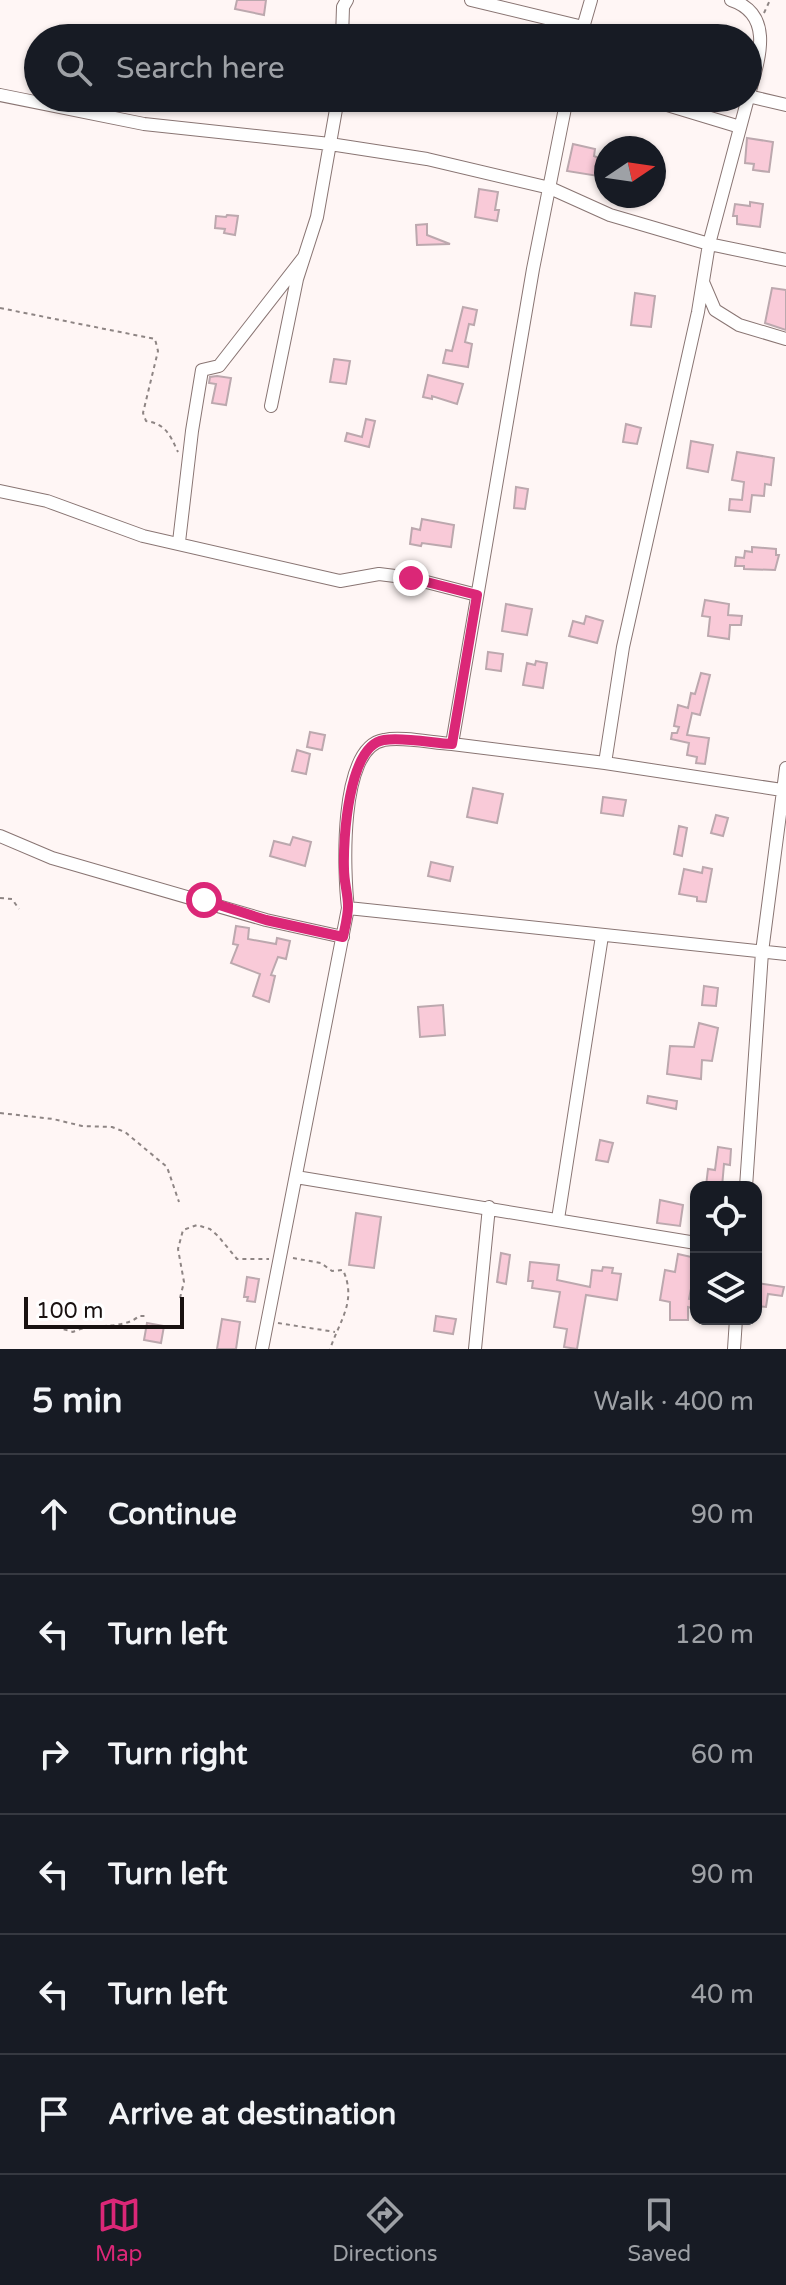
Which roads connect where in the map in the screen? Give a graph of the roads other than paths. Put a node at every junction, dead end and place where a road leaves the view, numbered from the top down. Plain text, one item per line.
1 (347, 0) edge
2 (471, 0) edge
3 (591, 0) edge
4 (731, 0) edge
5 (342, 24) edge
6 (552, 24) edge
7 (584, 24) edge
8 (758, 24) edge
9 (0, 95) edge
10 (24, 100) edge
11 (762, 100) edge
12 (786, 105) edge
13 (84, 112) edge
14 (336, 112) edge
15 (564, 112) edge
16 (690, 112) edge
17 (744, 112) edge
18 (740, 127) junction
19 (330, 144) junction
20 (550, 188) junction
21 (709, 244) junction
22 (304, 257) junction
23 (786, 260) edge
24 (703, 282) junction
25 (786, 339) edge
26 (271, 406) dead end
27 (0, 491) edge
28 (179, 542) junction
29 (477, 595) junction
30 (452, 744) junction
31 (605, 763) junction
32 (786, 768) edge
33 (782, 790) junction
34 (0, 836) edge
35 (348, 908) junction
36 (602, 936) junction
37 (343, 937) junction
38 (762, 952) junction
39 (786, 954) edge
40 (296, 1177) junction
41 (746, 1181) edge
42 (489, 1207) junction
43 (558, 1219) junction
44 (690, 1242) edge
45 (736, 1325) edge
46 (262, 1349) edge
47 (475, 1349) edge
48 (734, 1349) edge

1 - 5 street
2 - 6 street
3 - 7 street
4 - 8 street
9 - 10 street
11 - 12 street
13 - 19 street
14 - 19 street
15 - 20 street
16 - 18 street
17 - 18 street
18 - 21 street
19 - 20 street
19 - 22 street
20 - 21 street
20 - 29 street
21 - 23 street
21 - 24 street
22 - 26 street
22 - 28 street
24 - 25 street
24 - 31 street
27 - 28 street
28 - 29 street
29 - 30 street
30 - 31 street
30 - 35 street
31 - 33 street
32 - 33 street
33 - 38 street
34 - 37 street
35 - 36 street
35 - 37 street
36 - 38 street
36 - 43 street
37 - 40 street
38 - 39 street
38 - 41 street
40 - 42 street
40 - 46 street
42 - 43 street
42 - 47 street
43 - 44 street
45 - 48 street

